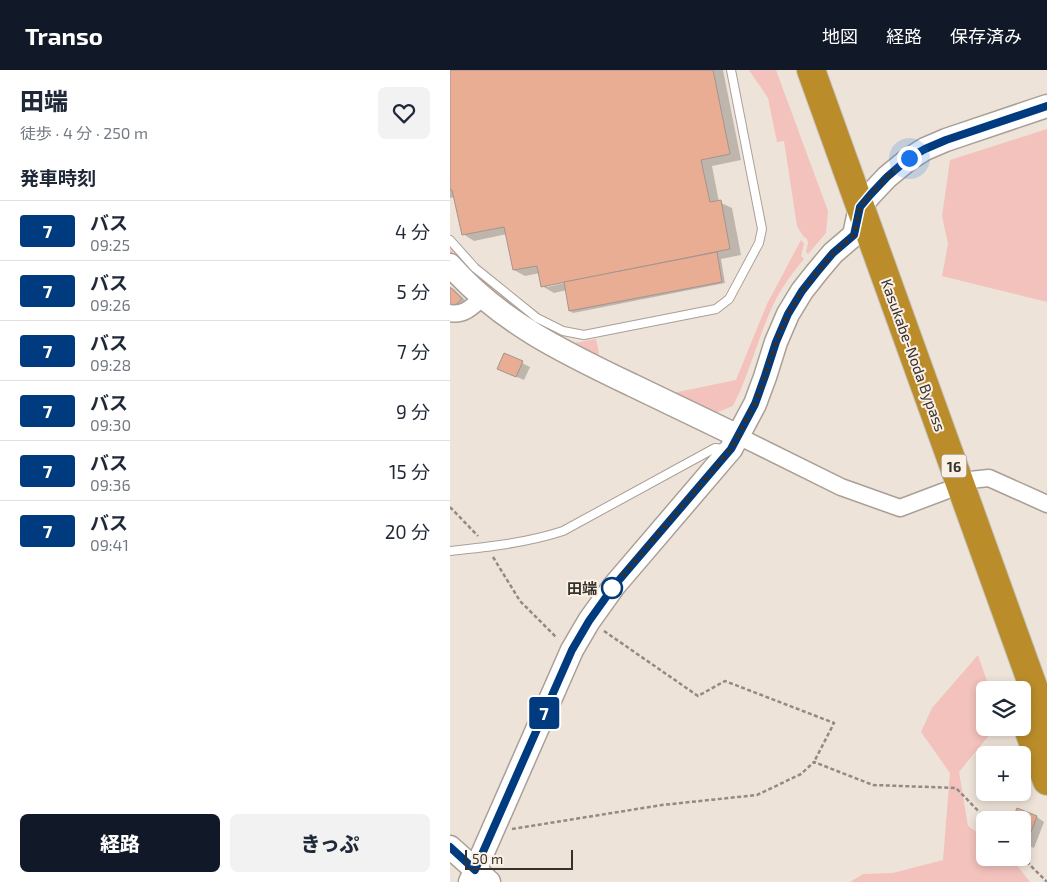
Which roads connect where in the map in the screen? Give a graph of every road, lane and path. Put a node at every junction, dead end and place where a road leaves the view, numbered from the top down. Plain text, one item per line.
1 (731, 70) edge
2 (793, 70) edge
3 (811, 70) edge
4 (1047, 106) edge
5 (860, 207) junction
6 (854, 235) junction
7 (450, 240) edge
8 (450, 265) edge
9 (483, 297) junction
10 (450, 313) edge
11 (735, 443) junction
12 (952, 486) junction
13 (1047, 504) edge
14 (450, 507) edge
15 (488, 547) junction
16 (450, 551) edge
17 (589, 621) junction
18 (572, 650) junction
19 (1012, 681) edge
20 (1047, 726) edge
21 (1031, 736) edge
22 (814, 762) junction
23 (1047, 781) edge
24 (978, 811) edge
25 (491, 833) junction
26 (450, 847) edge
27 (1031, 866) edge
28 (478, 878) edge
29 (1047, 882) edge

1 - 7 lane
2 - 6 highway, Kasukabe-Noda Bypass / 16
3 - 5 highway, Kasukabe-Noda Bypass / 16
4 - 5 main road
5 - 6 main road
5 - 12 highway, Kasukabe-Noda Bypass / 16
6 - 11 main road
6 - 12 highway, Kasukabe-Noda Bypass / 16
8 - 9 main road
9 - 10 street
9 - 11 main road
11 - 12 street
11 - 15 lane
11 - 17 main road
12 - 13 street
12 - 19 highway, Kasukabe-Noda Bypass / 16
12 - 20 highway, Kasukabe-Noda Bypass / 16
14 - 15 path
15 - 16 lane
15 - 18 path
17 - 18 main road
17 - 22 path
18 - 25 main road
21 - 23 highway
22 - 24 path
22 - 25 path
25 - 28 main road
26 - 28 main road
27 - 29 path

